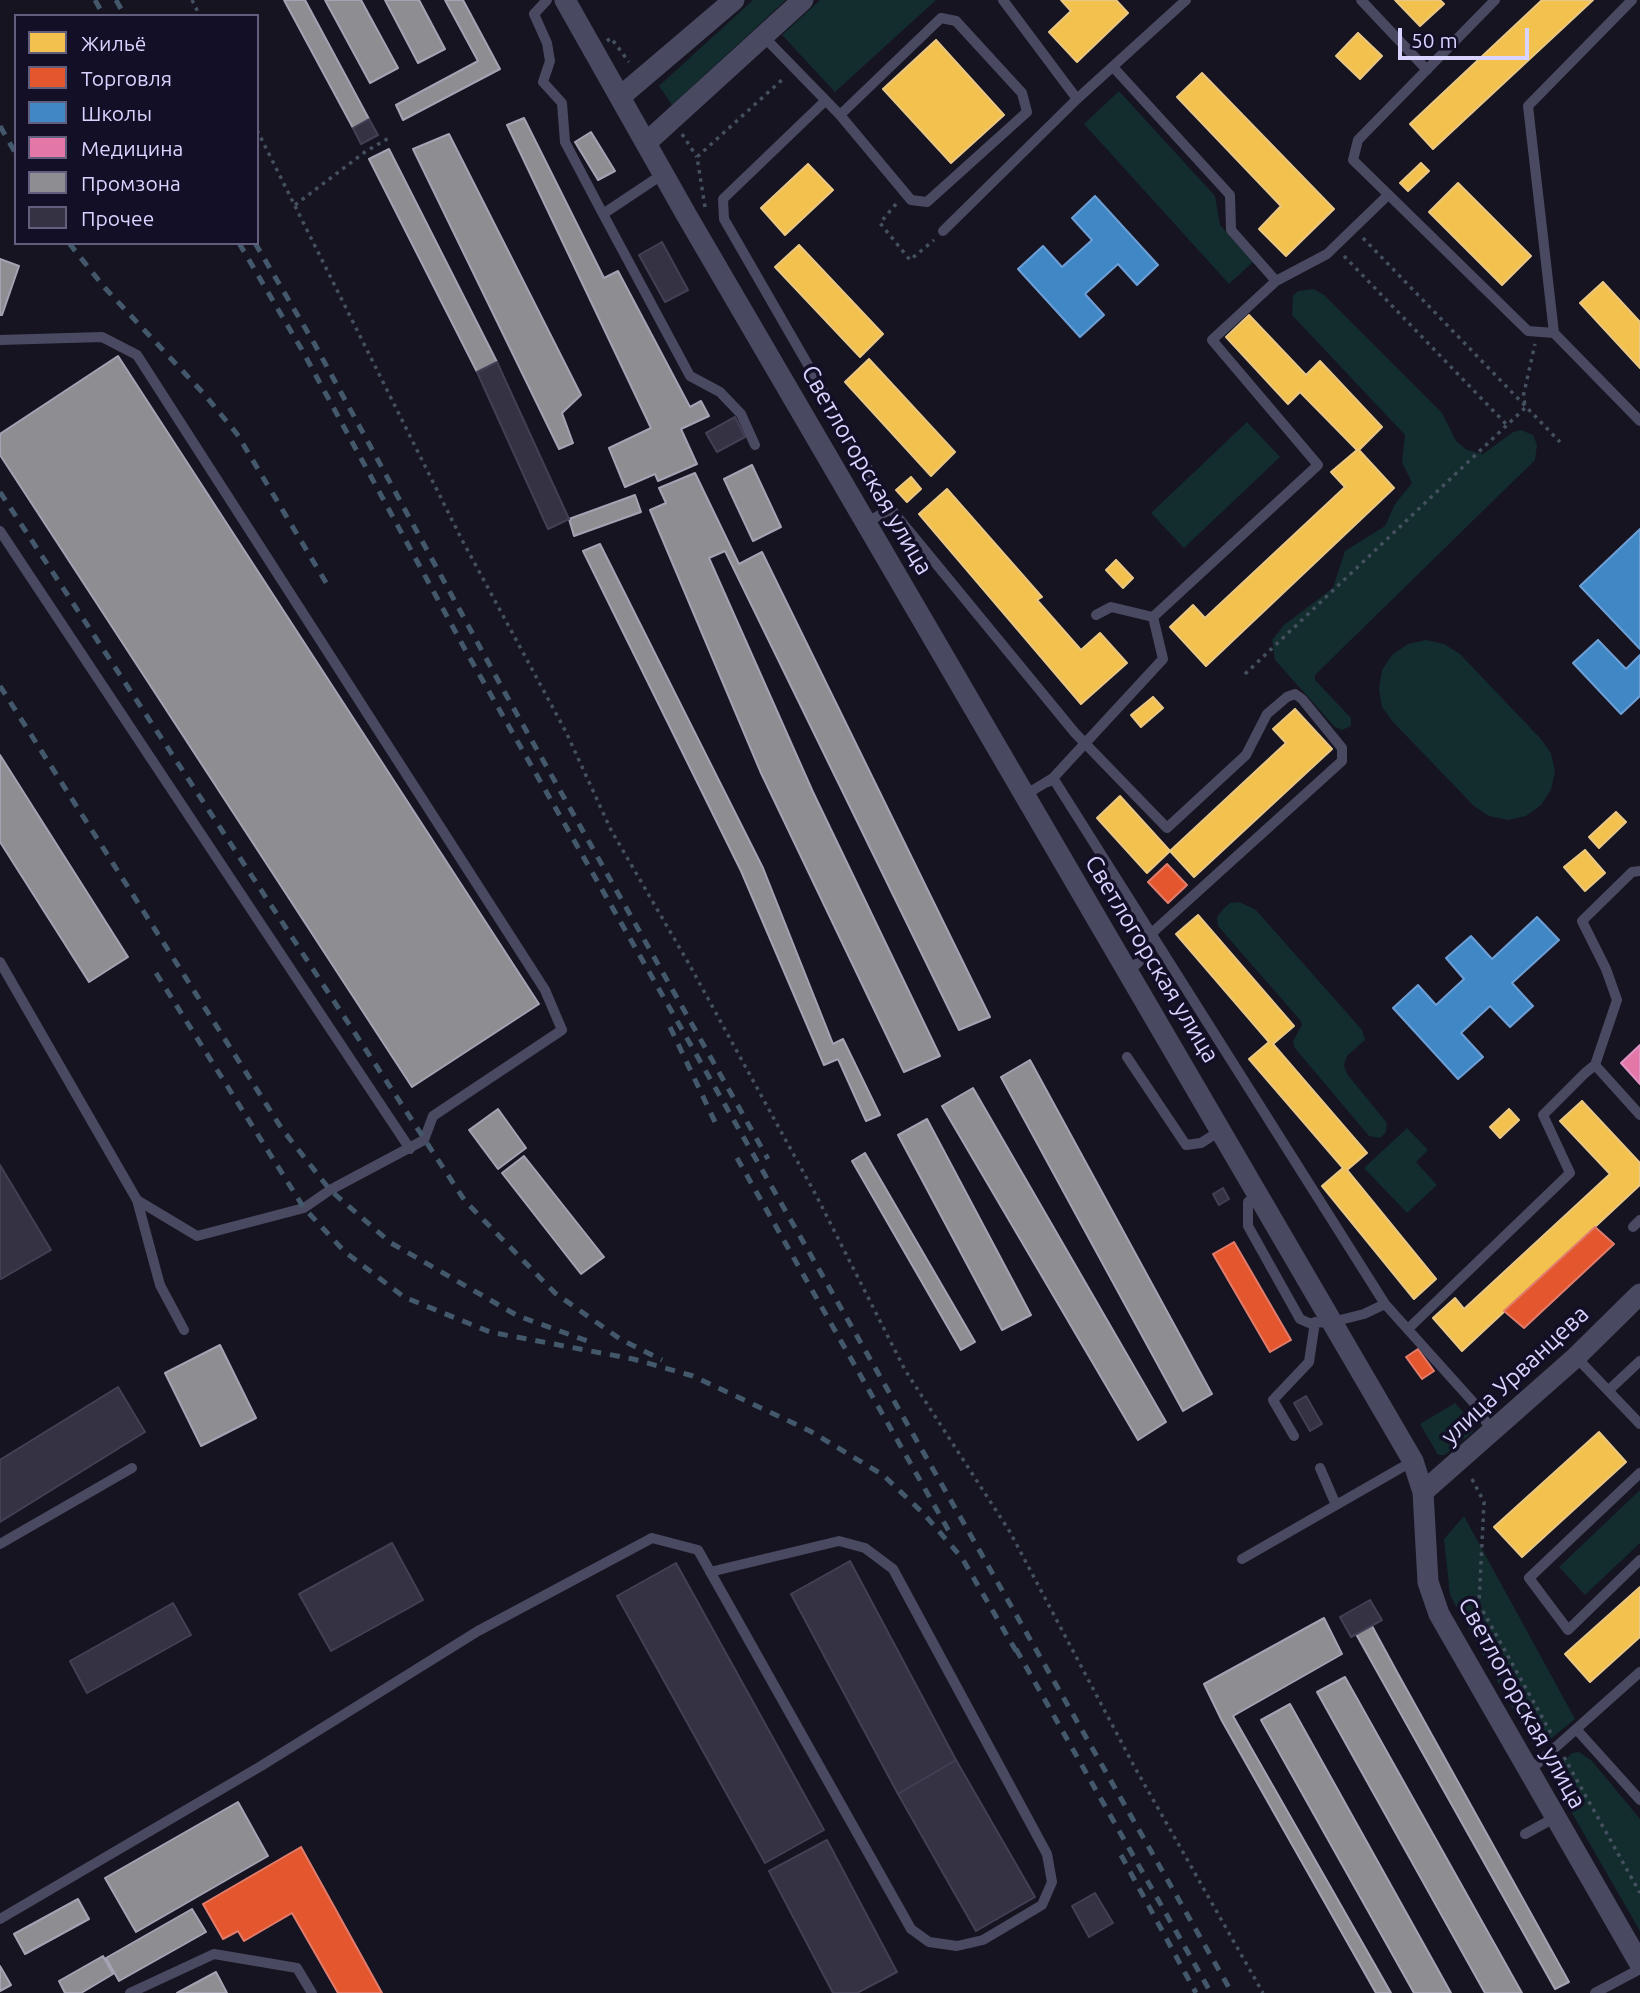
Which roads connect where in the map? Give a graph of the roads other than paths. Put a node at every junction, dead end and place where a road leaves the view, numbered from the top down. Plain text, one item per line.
1 (547, 0) edge
2 (565, 0) edge
3 (803, 0) edge
4 (1003, 0) edge
5 (1186, 0) edge
6 (1361, 0) edge
7 (1495, 0) edge
8 (1632, 0) edge
9 (731, 1) edge
10 (764, 37) junction
11 (1114, 68) junction
12 (1427, 70) junction
13 (620, 97) junction
14 (1077, 99) junction
15 (825, 101) junction
16 (839, 115) junction
17 (646, 143) junction
18 (663, 174) junction
19 (1388, 195) junction
20 (603, 214) junction
21 (943, 231) road end
22 (1276, 281) junction
23 (1554, 333) junction
24 (0, 340) edge
25 (1640, 421) edge
26 (755, 445) dead end
27 (891, 509) junction
28 (867, 522) junction
29 (0, 531) edge
30 (1096, 615) dead end
31 (1153, 617) junction
32 (1085, 744) junction
33 (1054, 778) junction
34 (1025, 795) junction
35 (1640, 871) edge
36 (1153, 932) junction
37 (0, 962) edge
38 (1128, 972) junction
39 (1127, 1057) dead end
40 (1595, 1065) junction
41 (1640, 1115) edge
42 (1223, 1129) junction
43 (410, 1149) junction
44 (137, 1200) junction
45 (1640, 1294) edge
46 (1385, 1304) junction
47 (1324, 1322) junction
48 (1409, 1328) junction
49 (184, 1330) dead end
50 (1576, 1357) junction
51 (1640, 1361) edge
52 (1609, 1390) junction
53 (1640, 1424) edge
54 (1492, 1431) junction
55 (1294, 1436) dead end
56 (1413, 1461) junction
57 (132, 1468) dead end
58 (1320, 1468) dead end
59 (1640, 1473) edge
60 (1423, 1493) junction
61 (1336, 1504) junction
62 (0, 1544) edge
63 (1242, 1559) dead end
64 (1640, 1560) edge
65 (710, 1572) junction
66 (1640, 1672) edge
67 (1577, 1730) junction
68 (1530, 1771) junction
69 (1640, 1800) edge
70 (1556, 1817) junction
71 (1525, 1834) dead end
72 (0, 1919) edge
73 (1640, 1966) edge
74 (130, 1993) edge
75 (312, 1993) edge
76 (1595, 1993) edge

1 - 20 lane
2 - 13 street, Светлогорская улица
3 - 10 street
4 - 14 lane
5 - 11 lane
6 - 12 lane
7 - 12 lane
8 - 23 lane
9 - 13 street
10 - 15 lane
10 - 17 street
11 - 14 lane
11 - 22 lane
12 - 19 lane
13 - 17 street, Светлогорская улица
14 - 21 lane
15 - 16 lane
15 - 27 lane
16 - 16 lane
17 - 18 street, Светлогорская улица
18 - 20 lane
18 - 28 street, Светлогорская улица
19 - 22 lane
19 - 23 lane
20 - 26 lane
22 - 31 lane
23 - 25 lane
24 - 43 lane
27 - 28 lane
27 - 32 lane
28 - 34 street, Светлогорская улица
29 - 43 lane
30 - 31 lane
31 - 32 lane
32 - 33 lane
32 - 36 lane
33 - 34 lane
33 - 36 lane
34 - 38 street, Светлогорская улица
35 - 40 lane
36 - 38 lane
36 - 46 lane
37 - 44 lane
38 - 42 street, Светлогорская улица
39 - 42 lane
40 - 41 lane
40 - 48 lane
42 - 47 street, Светлогорская улица
43 - 44 lane
44 - 49 lane
45 - 50 street, улица Урванцева
46 - 47 lane
46 - 48 lane
47 - 55 lane
47 - 56 street, Светлогорская улица
48 - 54 lane
50 - 52 lane
50 - 54 street, улица Урванцева
51 - 52 lane
52 - 53 lane
54 - 60 street, улица Урванцева
56 - 60 street, Светлогорская улица
56 - 61 lane
57 - 62 lane
58 - 61 lane
59 - 64 lane
60 - 68 street, Светлогорская улица
61 - 63 lane
65 - 65 lane
65 - 72 lane
66 - 67 lane
67 - 68 lane
67 - 69 lane
68 - 70 street, Светлогорская улица
70 - 71 lane
70 - 73 street, Светлогорская улица
73 - 76 lane
74 - 75 lane

